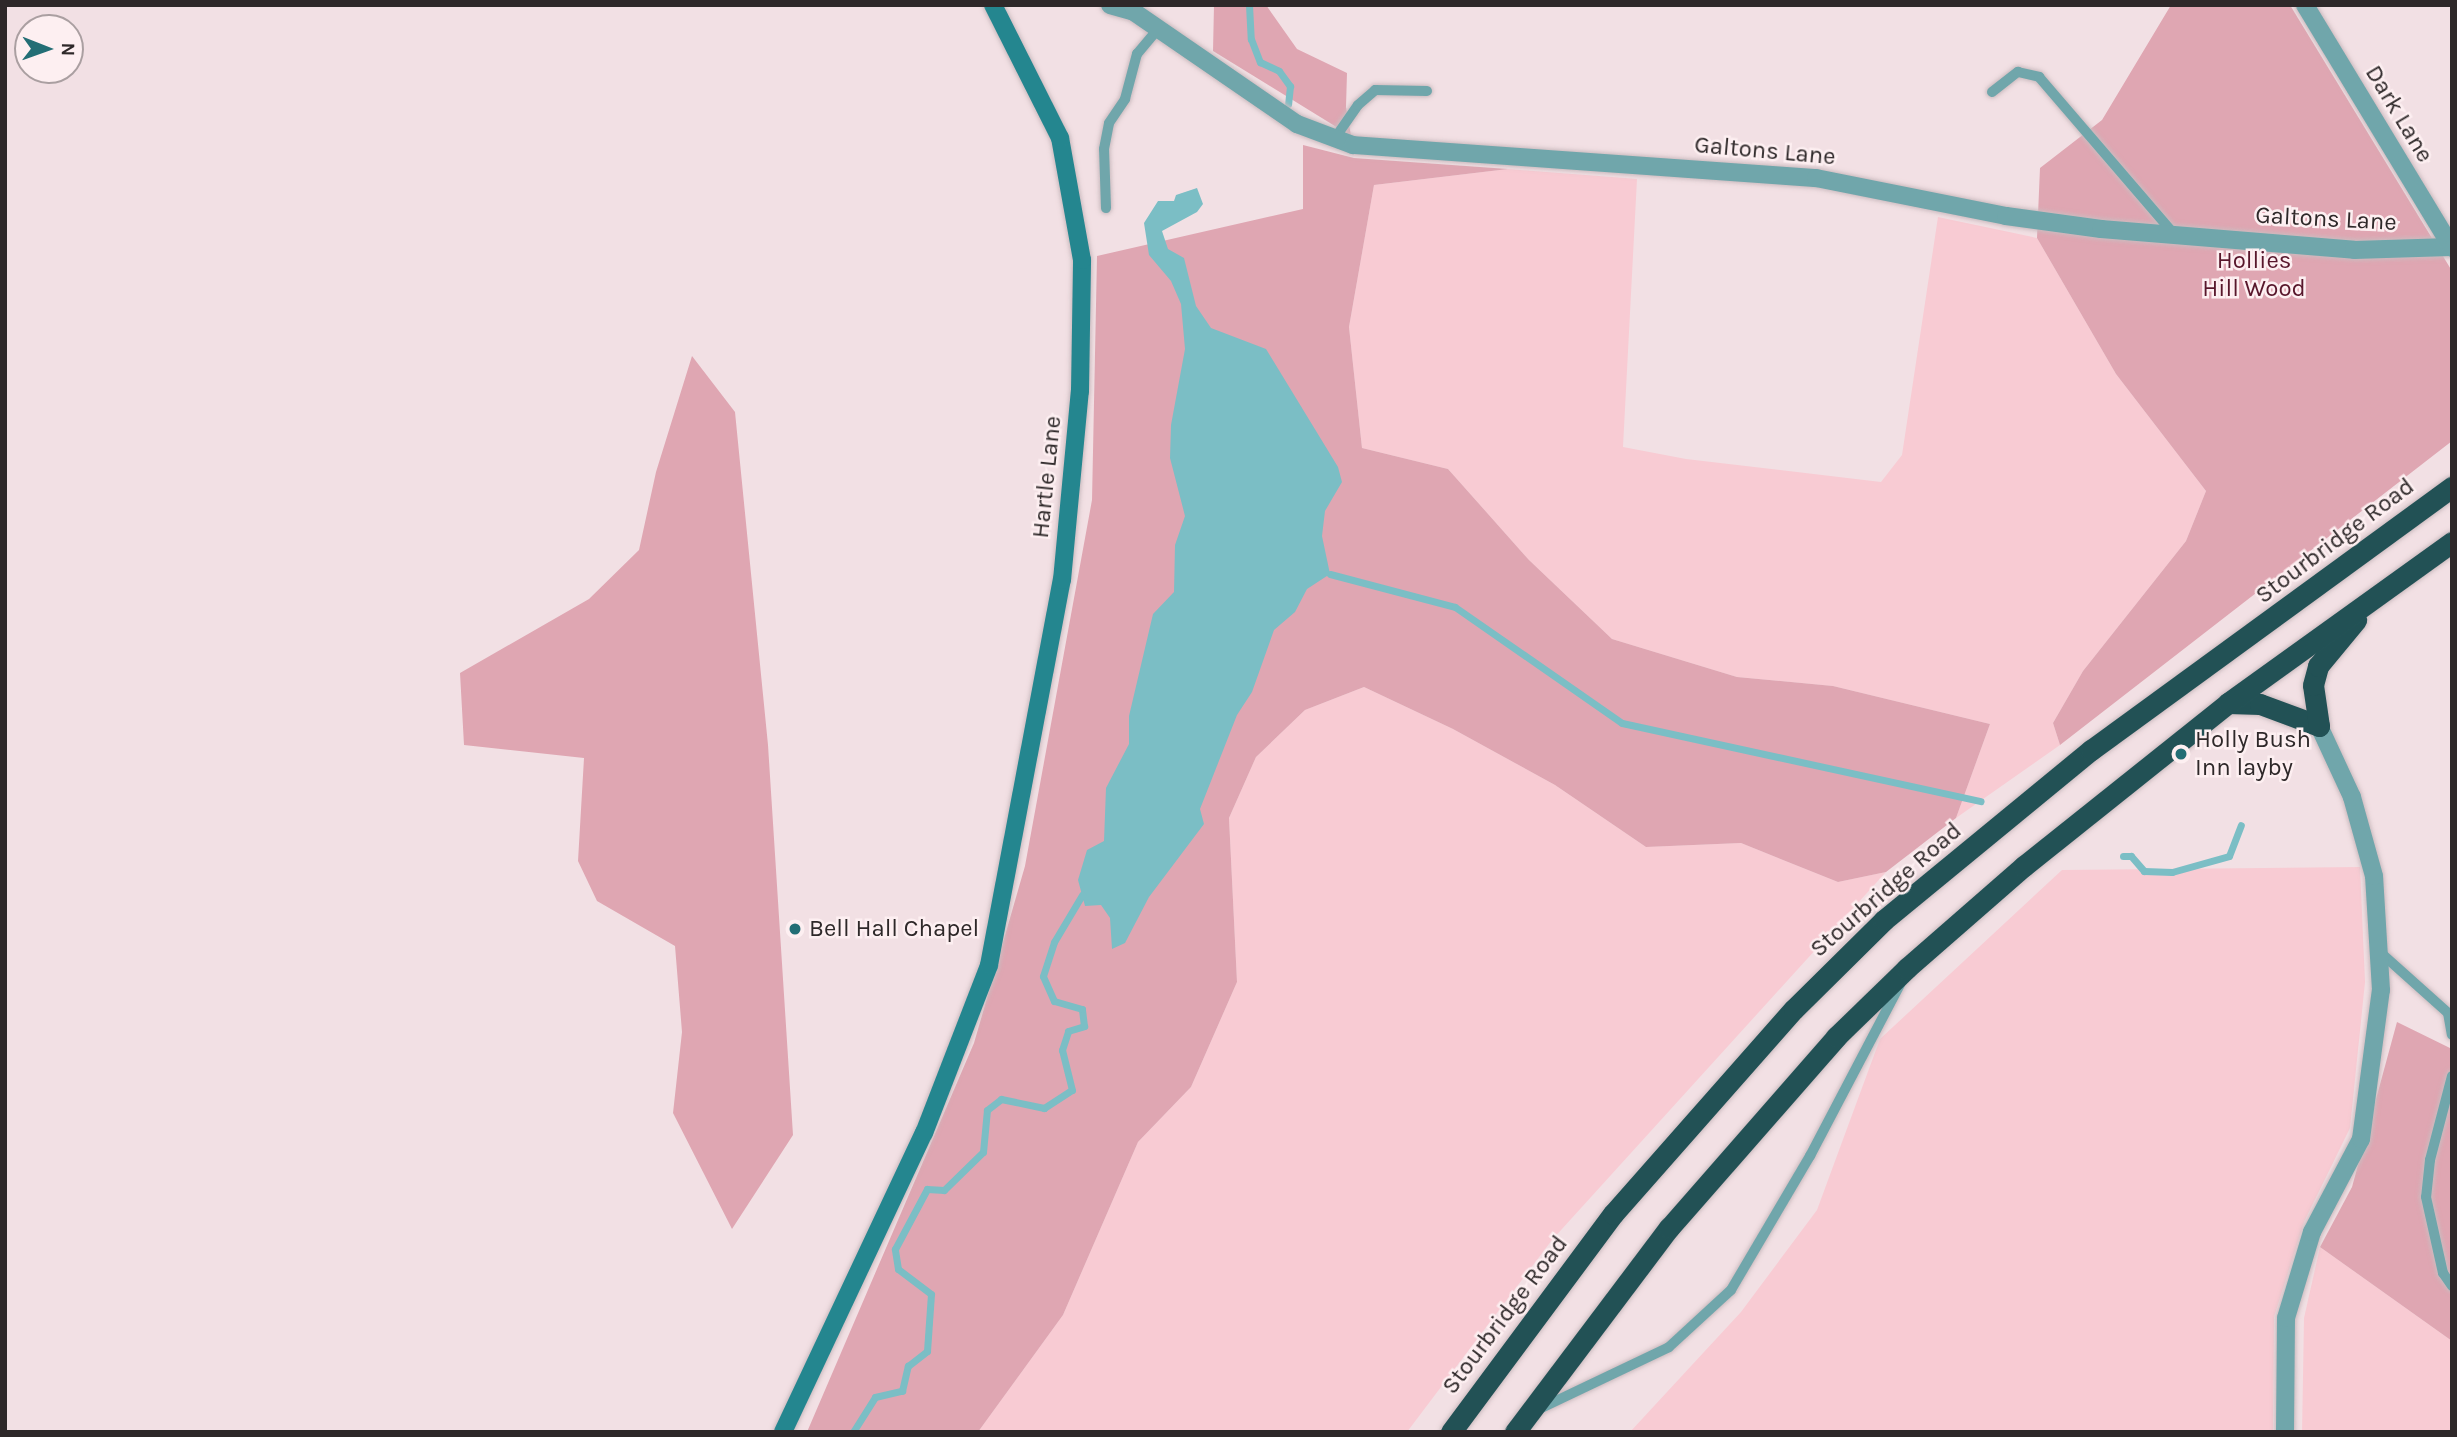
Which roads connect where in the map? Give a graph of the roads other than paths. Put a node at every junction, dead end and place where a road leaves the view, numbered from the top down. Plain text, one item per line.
1 (993, 5) edge
2 (1110, 5) edge
3 (2305, 5) edge
4 (1158, 29) junction
5 (1427, 91) dead end
6 (1992, 92) dead end
7 (1335, 138) junction
8 (1106, 208) dead end
9 (2173, 233) junction
10 (2451, 247) edge
11 (2452, 487) edge
12 (2452, 542) edge
13 (2368, 604) junction
14 (2228, 703) junction
15 (2319, 726) junction
16 (2381, 953) junction
17 (1907, 968) junction
18 (2452, 1035) edge
19 (2452, 1076) edge
20 (2452, 1286) edge
21 (1530, 1412) junction
22 (783, 1432) edge
23 (1451, 1432) edge
24 (1515, 1432) edge
25 (2285, 1432) edge

1 - 22 main road, Hartle Lane
2 - 4 street, Galtons Lane
3 - 10 street, Dark Lane
4 - 7 street, Galtons Lane
4 - 8 lane
5 - 7 lane
6 - 9 lane
7 - 9 street, Galtons Lane
9 - 10 street, Galtons Lane
11 - 23 highway, Stourbridge Road
12 - 13 highway
13 - 14 highway
13 - 15 highway
14 - 15 highway
14 - 17 highway
15 - 16 street
16 - 18 lane
16 - 25 street
17 - 21 highway
17 - 21 lane
19 - 20 lane
21 - 24 highway

